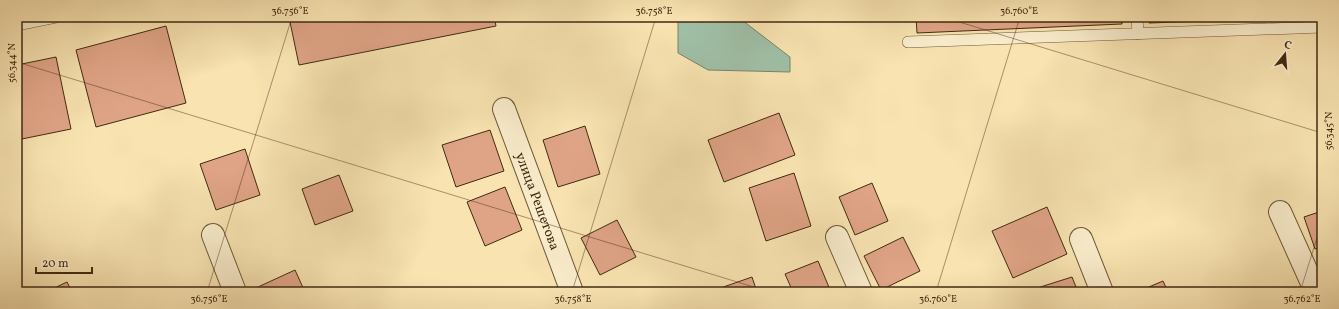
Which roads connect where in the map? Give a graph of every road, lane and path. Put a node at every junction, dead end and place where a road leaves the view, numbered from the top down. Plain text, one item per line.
1 (56, 17) edge
2 (1137, 17) edge
3 (17, 25) edge
4 (1322, 27) edge
5 (1138, 34) junction
6 (908, 42) dead end
7 (504, 109) dead end
8 (1280, 212) dead end
9 (213, 235) dead end
10 (837, 236) dead end
11 (1081, 239) dead end
12 (857, 291) edge
13 (235, 292) edge
14 (572, 292) edge
15 (1102, 292) edge
16 (1316, 292) edge

1 - 3 lane
2 - 5 lane
4 - 5 lane
5 - 6 lane
7 - 14 street, улица Решетова
8 - 16 street
9 - 13 street
10 - 12 street
11 - 15 street

